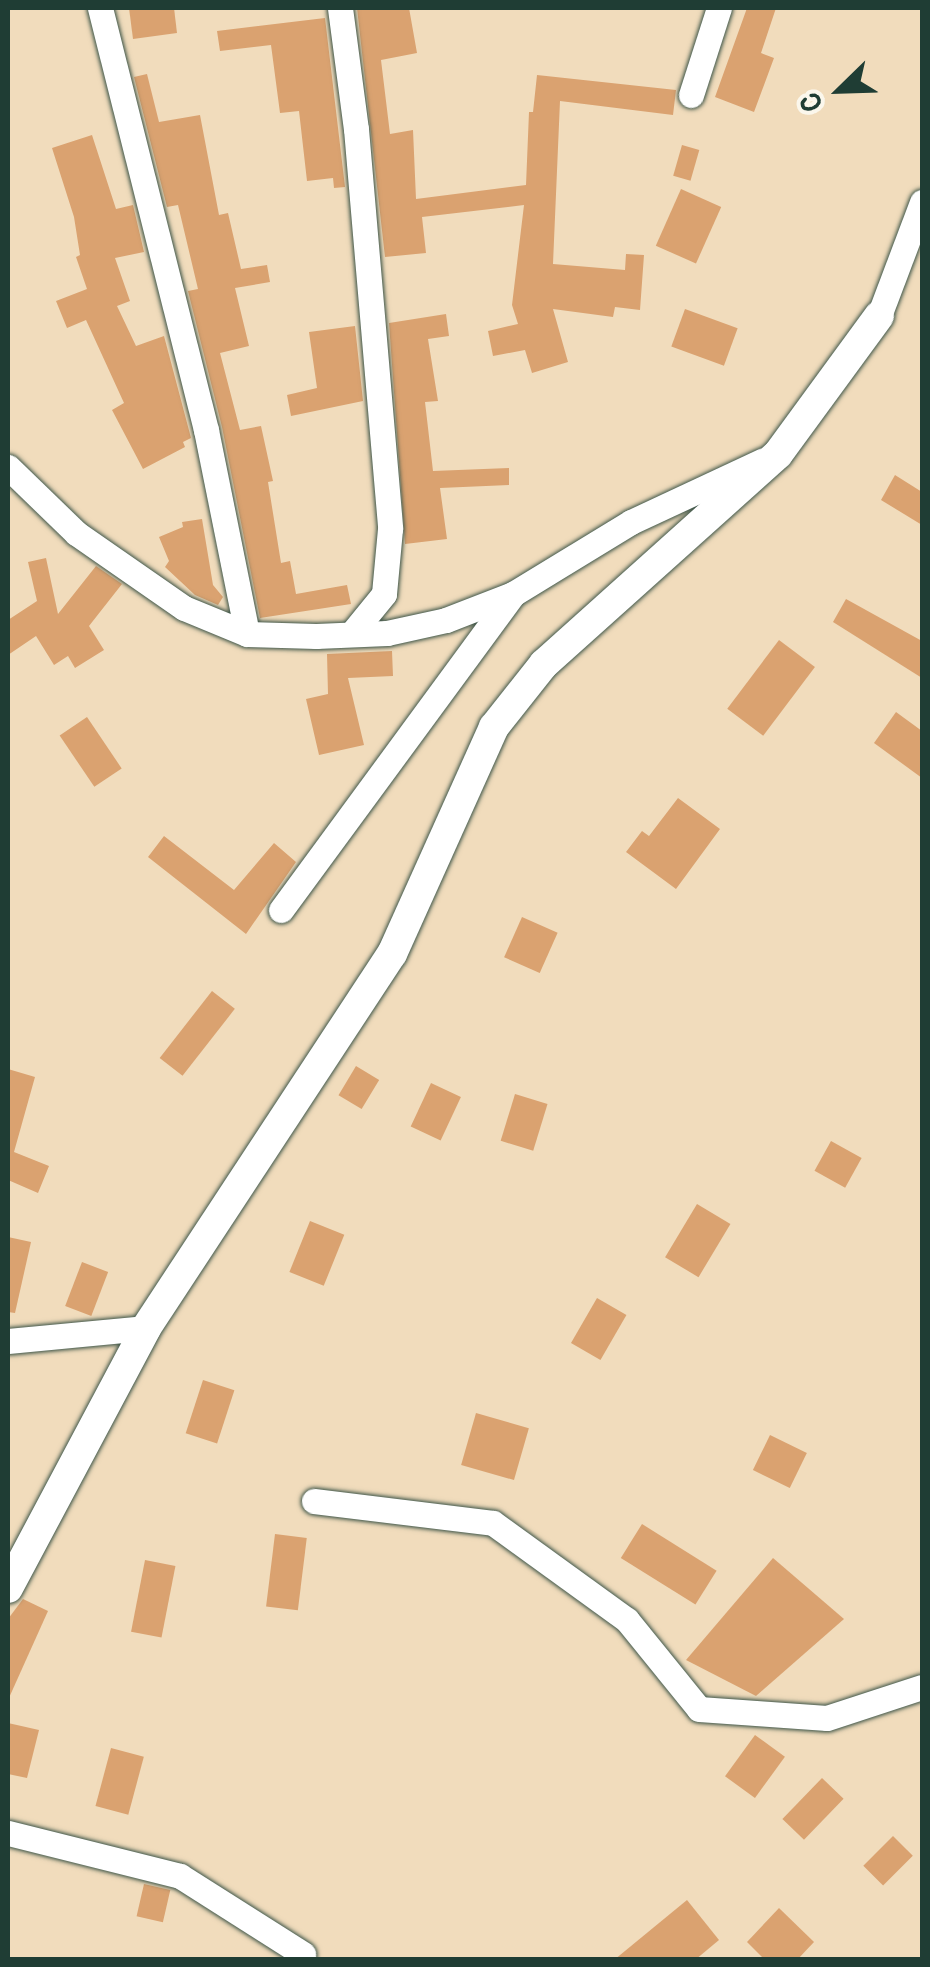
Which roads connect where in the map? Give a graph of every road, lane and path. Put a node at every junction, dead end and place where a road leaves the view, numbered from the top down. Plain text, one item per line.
1 (100, 8) edge
2 (340, 8) edge
3 (719, 8) edge
4 (691, 95) dead end
5 (922, 202) edge
6 (879, 316) joint
7 (778, 454) junction
8 (8, 467) edge
9 (512, 594) junction
10 (353, 632) junction
11 (247, 634) junction
12 (281, 910) dead end
13 (146, 1328) junction
14 (8, 1341) edge
15 (314, 1500) dead end
16 (8, 1588) edge
17 (922, 1687) edge
18 (8, 1834) edge
19 (303, 1954) dead end

1 - 11 street
2 - 10 street
3 - 4 street
5 - 6 street
6 - 7 street
7 - 9 street
7 - 13 street
8 - 11 street
9 - 10 street
9 - 12 street
10 - 11 street
13 - 14 street
13 - 16 street
15 - 17 street
18 - 19 street

